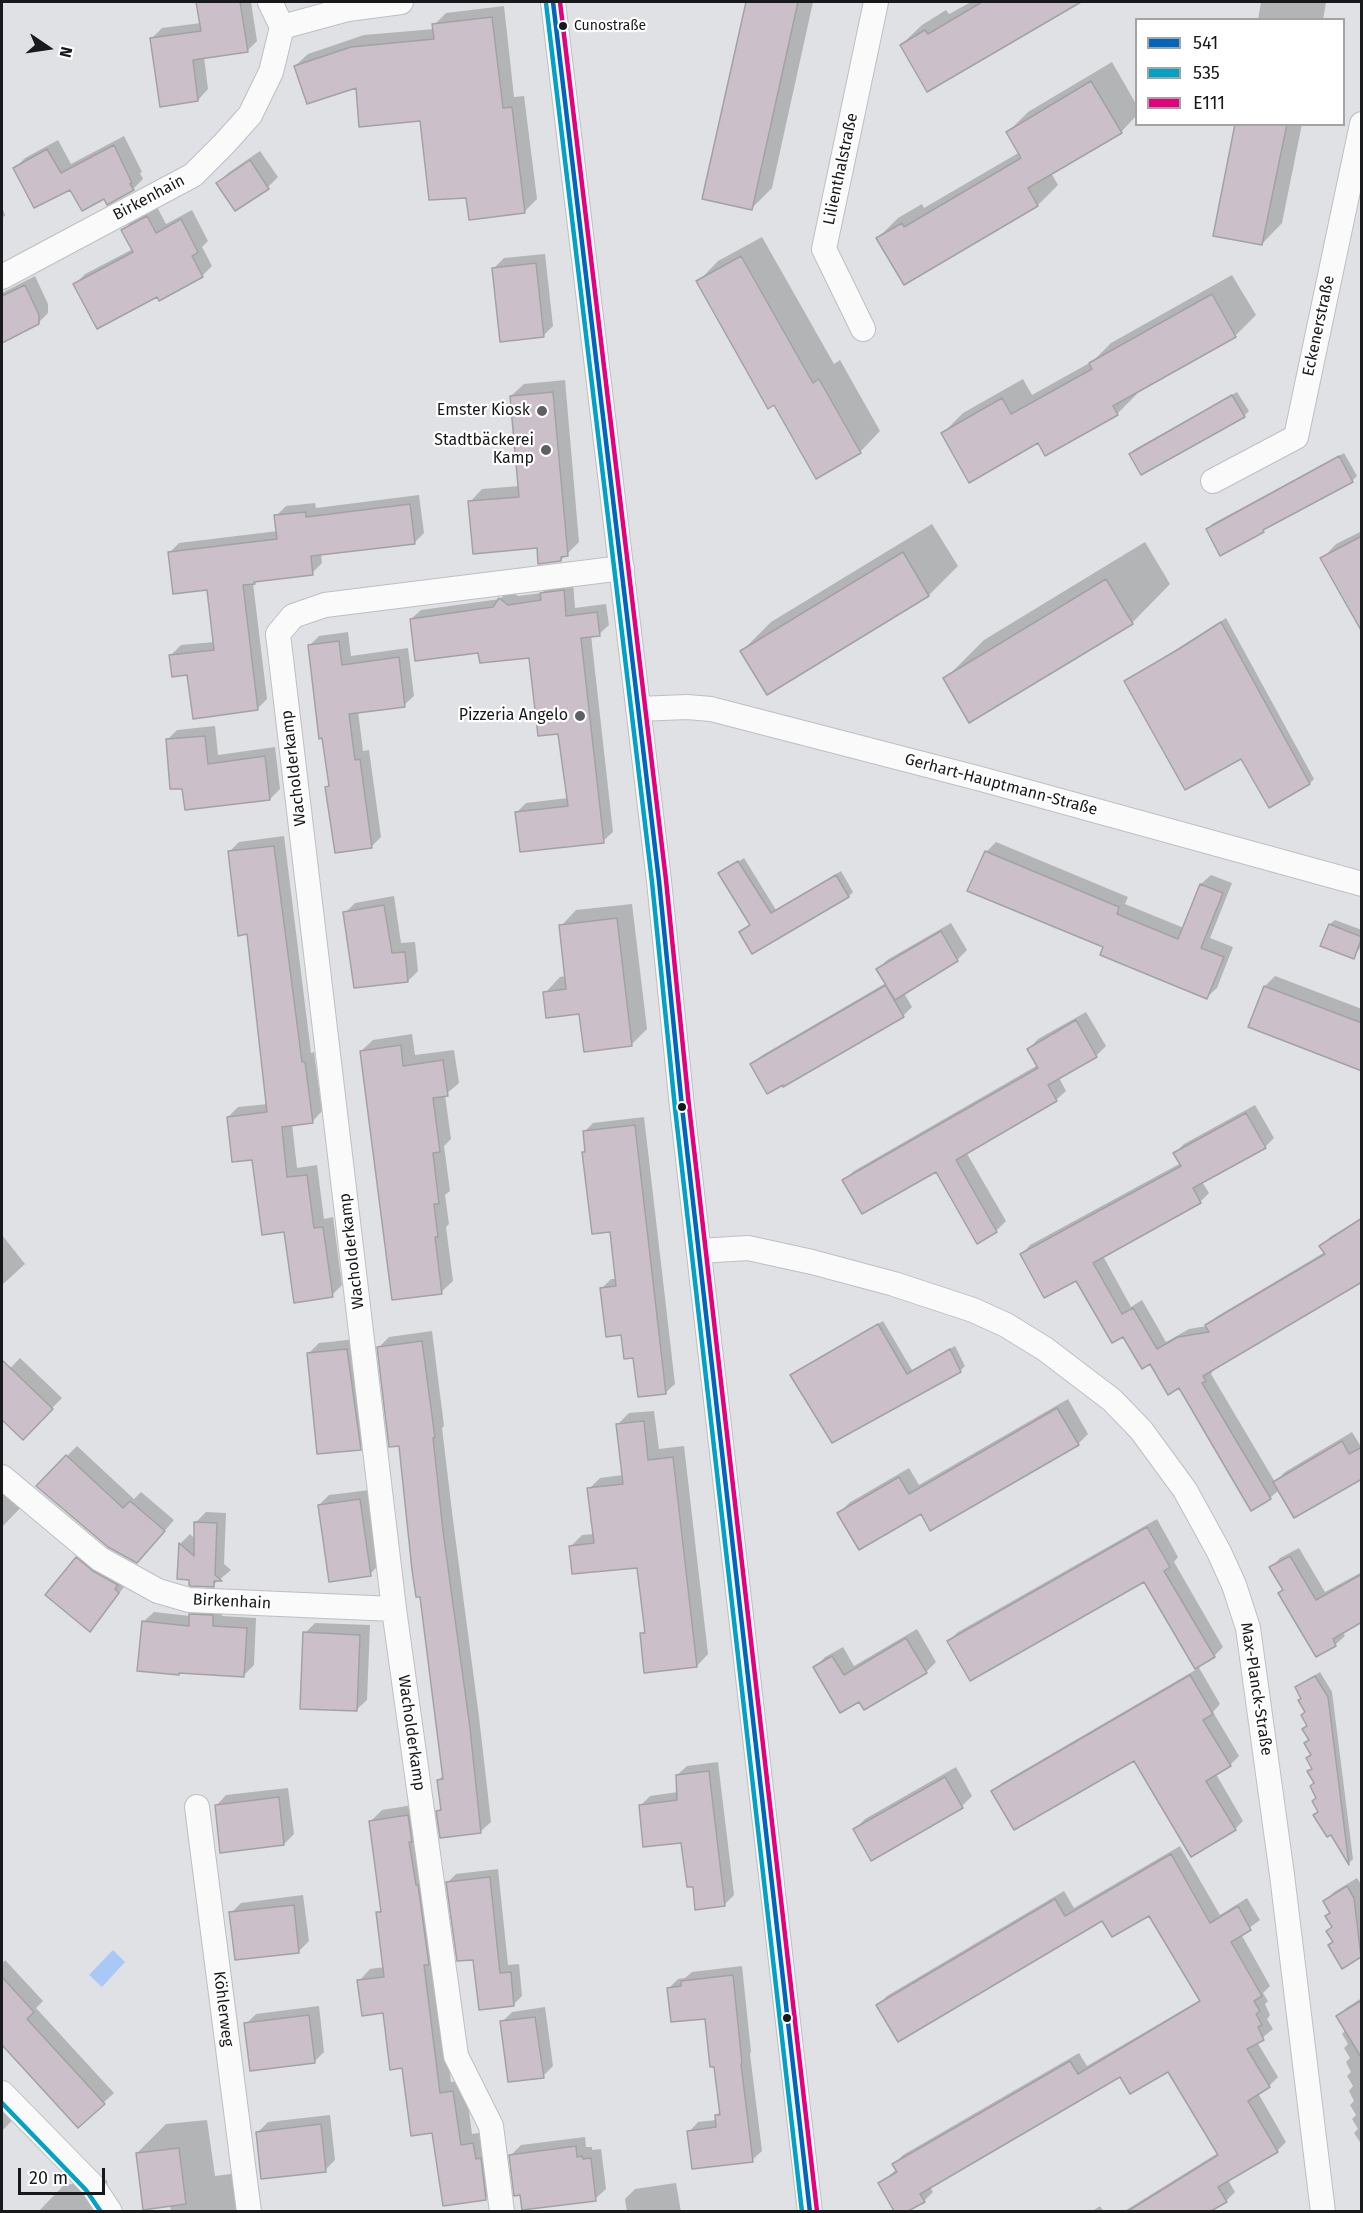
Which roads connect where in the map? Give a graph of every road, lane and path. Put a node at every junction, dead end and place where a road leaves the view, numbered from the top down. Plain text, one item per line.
1 (270, 2) edge
2 (401, 2) edge
3 (554, 2) edge
4 (876, 2) edge
5 (282, 27) junction
6 (1362, 124) edge
7 (2, 277) edge
8 (863, 329) dead end
9 (1213, 481) dead end
10 (622, 568) junction
11 (638, 709) junction
12 (1362, 884) edge
13 (699, 1251) junction
14 (2, 1477) edge
15 (394, 1609) junction
16 (197, 1807) dead end
17 (2, 2093) edge
18 (110, 2211) edge
19 (249, 2211) edge
20 (502, 2211) edge
21 (810, 2211) edge
22 (1323, 2211) edge

1 - 5 street
2 - 5 street
3 - 10 street
4 - 8 street, Lilienthalstraße
5 - 7 street, Birkenhain
6 - 9 street, Eckenerstraße
10 - 11 street
10 - 15 street, Wacholderkamp
11 - 12 street, Gerhart-Hauptmann-Straße
11 - 13 street
13 - 21 street
13 - 22 street, Max-Planck-Straße
14 - 15 street, Birkenhain
15 - 20 street, Wacholderkamp
16 - 19 street, Köhlerweg
17 - 18 street

